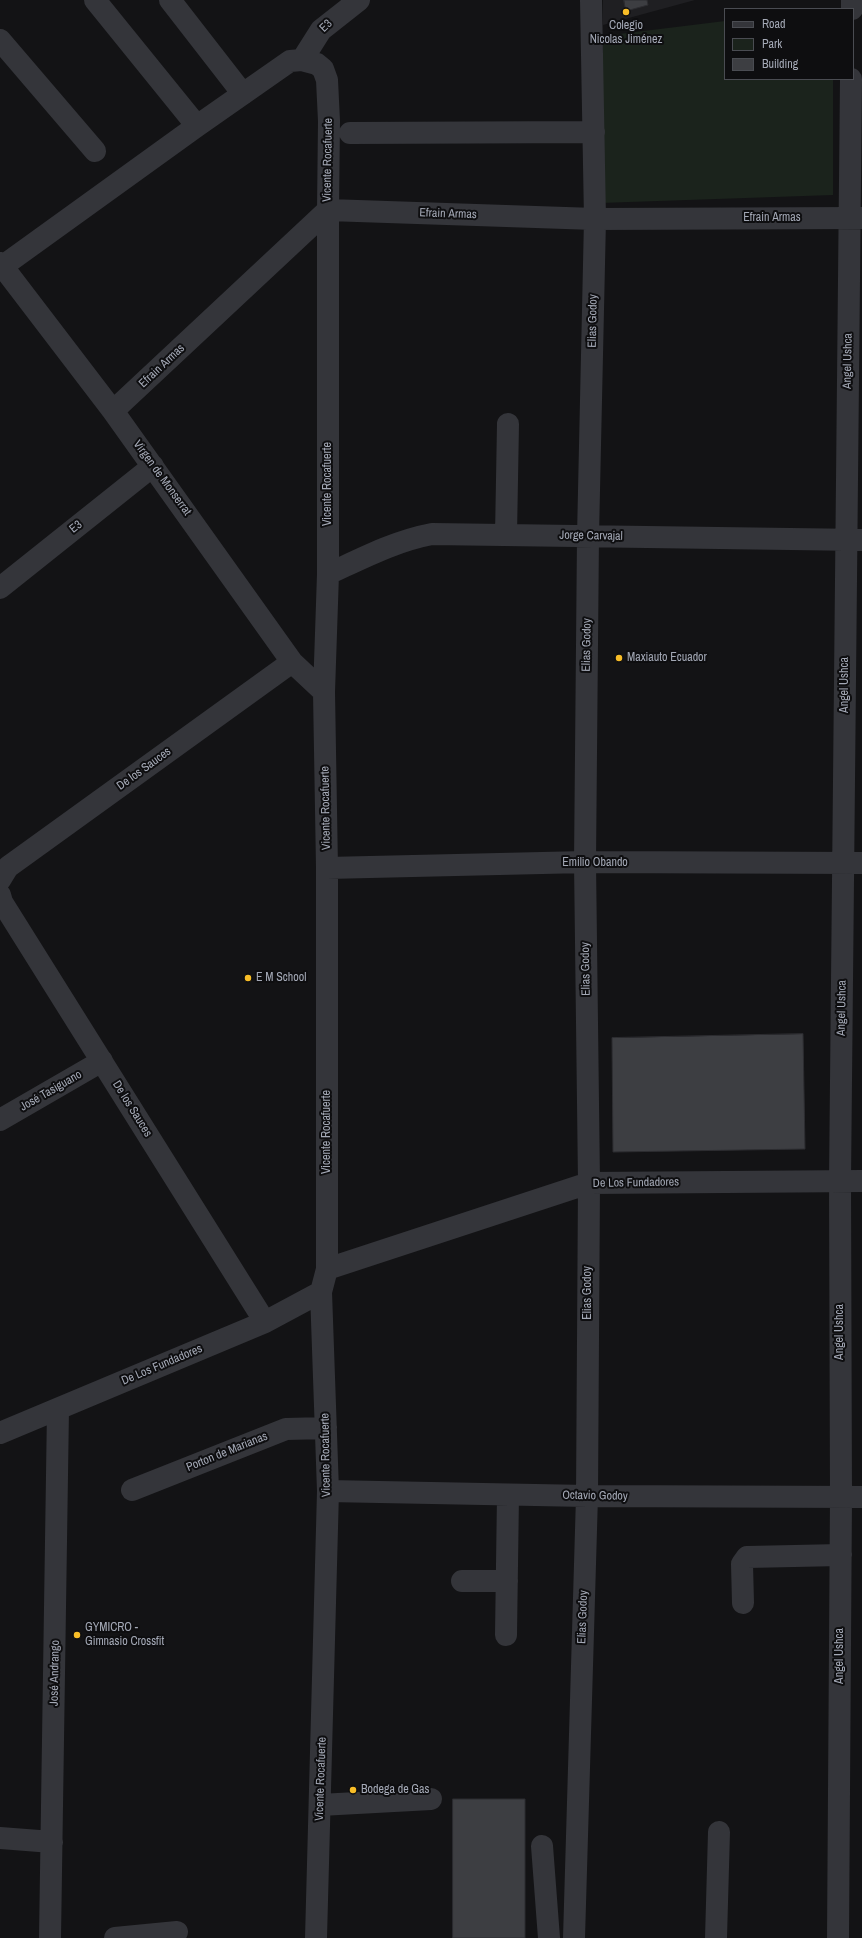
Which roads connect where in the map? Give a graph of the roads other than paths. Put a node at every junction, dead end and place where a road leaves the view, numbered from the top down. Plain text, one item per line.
1 (95, 0) edge
2 (170, 0) edge
3 (359, 0) edge
4 (590, 0) edge
5 (0, 40) edge
6 (302, 60) junction
7 (851, 80) edge
8 (243, 94) junction
9 (197, 126) junction
10 (594, 132) junction
11 (350, 133) dead end
12 (95, 151) dead end
13 (328, 210) junction
14 (856, 218) edge
15 (595, 219) junction
16 (1, 266) edge
17 (113, 411) junction
18 (508, 424) dead end
19 (153, 466) junction
20 (506, 535) junction
21 (588, 536) junction
22 (854, 541) edge
23 (328, 574) junction
24 (0, 588) edge
25 (292, 662) junction
26 (324, 692) junction
27 (585, 862) junction
28 (853, 863) edge
29 (327, 868) junction
30 (0, 880) edge
31 (0, 895) edge
32 (102, 1061) junction
33 (0, 1120) edge
34 (840, 1181) junction
35 (862, 1181) edge
36 (589, 1183) junction
37 (327, 1269) junction
38 (321, 1292) junction
39 (265, 1322) junction
40 (58, 1409) junction
41 (326, 1428) junction
42 (0, 1433) edge
43 (132, 1490) dead end
44 (328, 1491) junction
45 (508, 1495) junction
46 (587, 1496) junction
47 (851, 1497) edge
48 (840, 1555) junction
49 (462, 1581) dead end
50 (507, 1581) junction
51 (743, 1603) dead end
52 (506, 1635) dead end
53 (431, 1799) dead end
54 (320, 1805) junction
55 (719, 1832) dead end
56 (0, 1838) edge
57 (52, 1842) junction
58 (542, 1846) dead end
59 (177, 1932) dead end
60 (50, 1938) edge
61 (115, 1938) edge
62 (316, 1938) edge
63 (549, 1938) edge
64 (574, 1938) edge
65 (716, 1938) edge
66 (838, 1938) edge

1 - 9 street
2 - 8 street
3 - 6 street, E3
4 - 10 street, Elias Godoy
5 - 12 street
6 - 8 street
6 - 13 street, Vicente Rocafuerte
7 - 14 street, Angel Ushca
8 - 9 street
9 - 16 street
10 - 11 street
10 - 15 street, Elias Godoy
13 - 15 street, Efrain Armas
13 - 17 street, Efrain Armas
13 - 23 street, Vicente Rocafuerte
14 - 15 street, Efrain Armas
14 - 22 street, Angel Ushca
15 - 21 street, Elias Godoy
16 - 17 street, Virgen de Monserrat
17 - 19 street, Virgen de Monserrat
18 - 20 street
19 - 24 street, E3
19 - 25 street, Virgen de Monserrat
20 - 21 street, Jorge Carvajal
20 - 23 street, Jorge Carvajal
21 - 22 street, Jorge Carvajal
21 - 27 street, Elias Godoy
22 - 28 street, Angel Ushca
23 - 26 street, Vicente Rocafuerte
25 - 26 street, Virgen de Monserrat
25 - 30 street, De los Sauces
26 - 29 street, Vicente Rocafuerte
27 - 28 street, Emilio Obando
27 - 29 street, Emilio Obando
27 - 36 street, Elias Godoy
28 - 34 street, Angel Ushca
29 - 37 street, Vicente Rocafuerte
31 - 32 street, De los Sauces
32 - 33 street, José Tasiguano
32 - 39 street, De los Sauces
34 - 35 street, De Los Fundadores
34 - 36 street, De Los Fundadores
34 - 47 street, Angel Ushca
36 - 37 street, De Los Fundadores
36 - 46 street, Elias Godoy
37 - 38 street, Vicente Rocafuerte
38 - 39 street, De Los Fundadores
38 - 41 street, Vicente Rocafuerte
39 - 40 street, De Los Fundadores
40 - 42 street, De Los Fundadores
40 - 57 street, José Andrango
41 - 43 street, Porton de Marianas
41 - 44 street, Vicente Rocafuerte
44 - 45 street, Octavio Godoy
44 - 54 street, Vicente Rocafuerte
45 - 46 street, Octavio Godoy
45 - 50 street
46 - 47 street, Octavio Godoy
46 - 64 street, Elias Godoy
47 - 48 street, Angel Ushca
48 - 51 street
48 - 66 street, Angel Ushca
49 - 50 street
50 - 52 street
53 - 54 street
54 - 62 street, Vicente Rocafuerte
55 - 65 street
56 - 57 street
57 - 60 street, José Andrango
58 - 63 street
59 - 61 street

